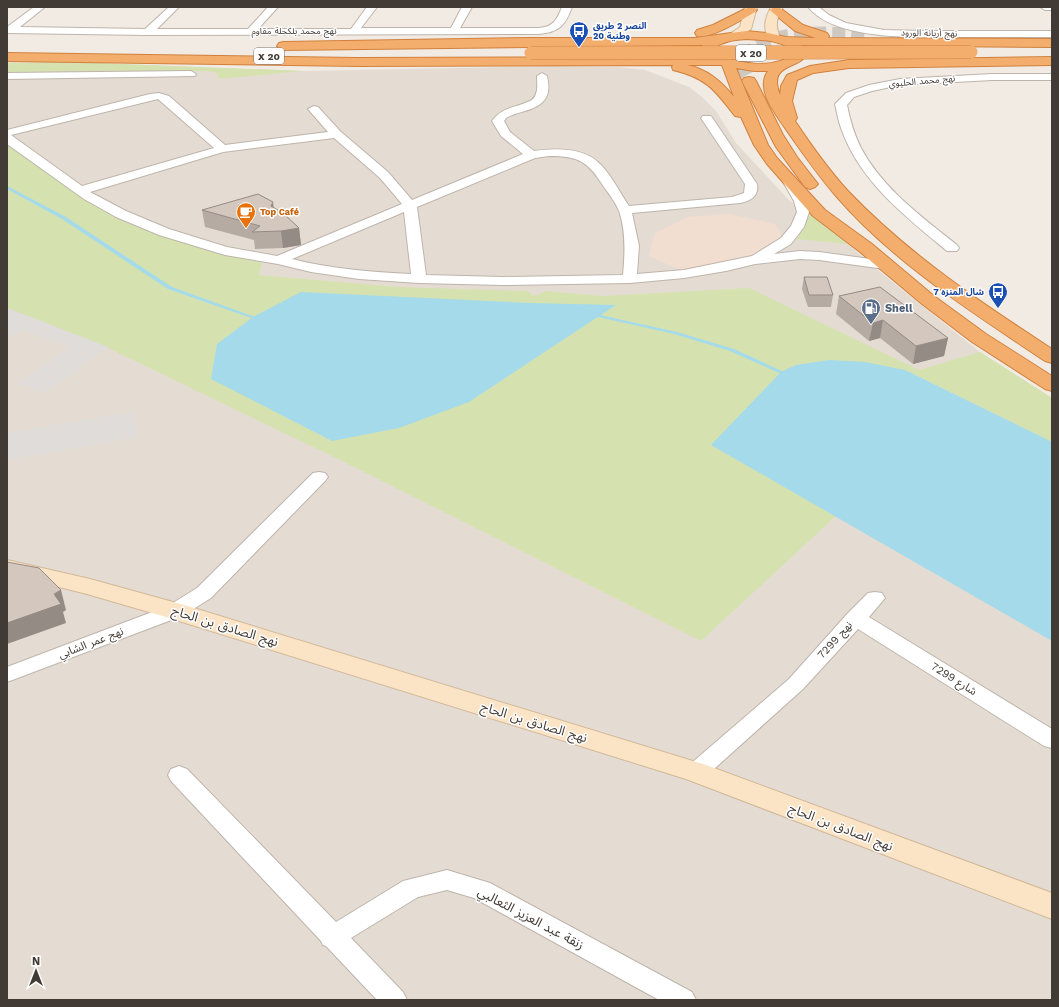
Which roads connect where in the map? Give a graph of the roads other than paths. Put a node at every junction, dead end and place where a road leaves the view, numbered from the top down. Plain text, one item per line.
1 (40, 7) edge
2 (174, 7) edge
3 (273, 7) edge
4 (372, 7) edge
5 (467, 7) edge
6 (567, 7) edge
7 (812, 7) edge
8 (1044, 7) edge
9 (1052, 7) edge
10 (751, 8) edge
11 (777, 8) edge
12 (8, 30) edge
13 (251, 31) junction
14 (454, 31) junction
15 (148, 32) junction
16 (354, 32) junction
17 (1052, 34) edge
18 (869, 36) tunnel mouth
19 (727, 38) junction
20 (780, 39) junction
21 (856, 41) junction
22 (616, 42) junction
23 (1052, 42) edge
24 (268, 47) dead end
25 (1052, 47) edge
26 (213, 48) dead end
27 (968, 49) junction
28 (7, 50) edge
29 (63, 53) junction
30 (1052, 53) edge
31 (532, 54) junction
32 (7, 57) edge
33 (1006, 61) junction
34 (1052, 61) edge
35 (725, 62) junction
36 (784, 64) junction
37 (191, 74) dead end
38 (746, 75) tunnel mouth
39 (7, 76) edge
40 (542, 76) dead end
41 (1052, 77) edge
42 (314, 109) dead end
43 (707, 118) dead end
44 (754, 131) junction
45 (793, 131) junction
46 (7, 133) edge
47 (337, 134) junction
48 (7, 138) edge
49 (222, 149) junction
50 (532, 155) junction
51 (786, 177) junction
52 (80, 191) junction
53 (410, 205) junction
54 (625, 210) junction
55 (866, 248) junction
56 (952, 248) dead end
57 (278, 260) junction
58 (755, 260) junction
59 (885, 265) junction
60 (419, 279) junction
61 (630, 279) junction
62 (1052, 357) edge
63 (1052, 385) edge
64 (319, 477) dead end
65 (7, 567) edge
66 (875, 598) dead end
67 (175, 611) junction
68 (855, 618) junction
69 (7, 675) edge
70 (1052, 740) edge
71 (696, 772) junction
72 (178, 775) dead end
73 (1052, 906) edge
74 (332, 937) junction
75 (394, 1000) edge
76 (683, 1000) edge

1 - 12 street
2 - 15 street
3 - 13 street
4 - 16 street
5 - 14 street
6 - 14 street, نهج محمد بلكحلة مقاوم
7 - 17 street, نهج أريانة الورود
8 - 9 street
10 - 19 street
10 - 22 highway
11 - 20 street
11 - 21 highway
12 - 15 street, نهج محمد بلكحلة مقاوم
13 - 15 street, نهج محمد بلكحلة مقاوم
13 - 16 street, نهج محمد بلكحلة مقاوم
14 - 16 street, نهج محمد بلكحلة مقاوم
18 - 23 highway
19 - 20 highway
19 - 22 highway
19 - 35 highway
20 - 21 highway
20 - 36 highway
21 - 23 highway
22 - 24 highway
25 - 27 highway, X 20
26 - 29 highway
27 - 30 highway, X 20
27 - 31 highway, X 20, bridge
28 - 29 highway
29 - 31 highway
29 - 32 highway
31 - 35 highway
31 - 44 highway
33 - 34 highway
33 - 36 highway
33 - 45 highway
35 - 36 highway
35 - 44 highway
36 - 45 highway
37 - 39 street
38 - 55 highway
40 - 50 street
41 - 56 street, نهج محمد الحليوي
42 - 47 street
43 - 54 street
44 - 51 highway
45 - 62 highway
46 - 49 street
47 - 49 street
47 - 53 street
48 - 52 street
49 - 52 street
50 - 53 street
50 - 54 street
51 - 55 highway
51 - 58 street
52 - 57 street
53 - 57 street
53 - 60 street
54 - 61 street
55 - 59 highway
57 - 60 street
58 - 59 street
58 - 61 street
59 - 63 highway
60 - 61 street
64 - 67 street, نهج عمر الشابي
65 - 67 street, نهج الصادق بن الحاج
66 - 68 street, نهج 7299
67 - 69 street, نهج عمر الشابي
67 - 71 street, نهج الصادق بن الحاج
68 - 70 street, شارع 7299
68 - 71 street, نهج 7299
71 - 73 street, نهج الصادق بن الحاج
72 - 74 street
74 - 75 street
74 - 76 street, زنقة عبد العزيز الثعالبي

